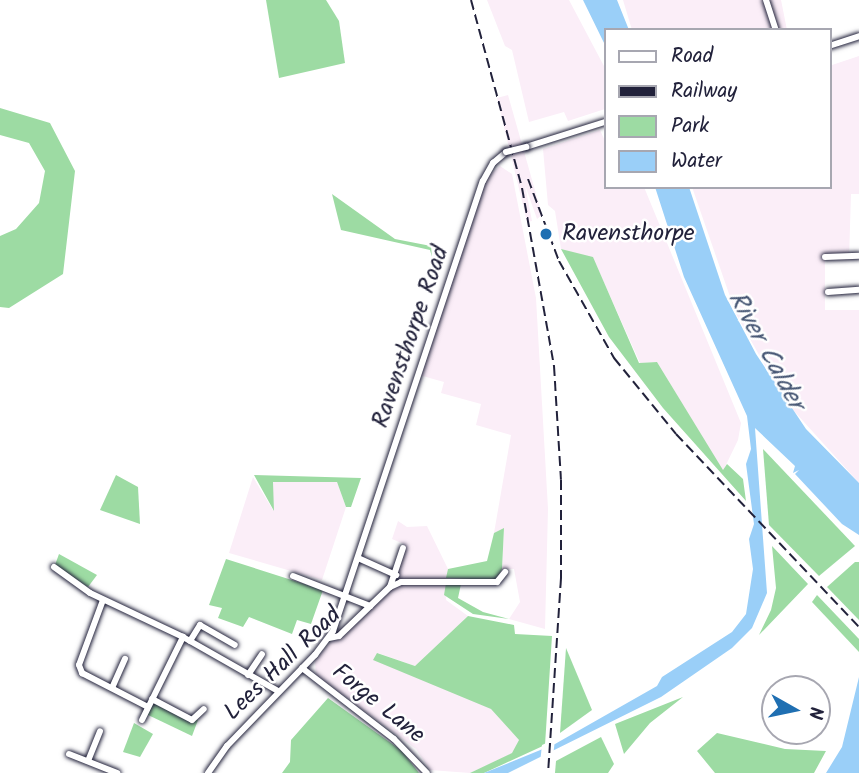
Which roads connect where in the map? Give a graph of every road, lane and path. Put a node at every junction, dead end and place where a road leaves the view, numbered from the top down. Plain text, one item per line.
1 (766, 0) edge
2 (775, 28) edge
3 (859, 36) edge
4 (831, 45) edge
5 (604, 121) edge
6 (859, 256) edge
7 (825, 257) dead end
8 (859, 290) edge
9 (828, 292) dead end
10 (403, 548) dead end
11 (358, 558) junction
12 (54, 567) dead end
13 (394, 572) junction
14 (505, 572) dead end
15 (293, 576) dead end
16 (401, 582) junction
17 (390, 587) junction
18 (346, 594) junction
19 (103, 600) junction
20 (370, 606) junction
21 (329, 638) junction
22 (186, 639) junction
23 (235, 645) dead end
24 (262, 654) dead end
25 (125, 659) dead end
26 (302, 668) junction
27 (248, 675) junction
28 (112, 688) junction
29 (278, 691) junction
30 (152, 699) junction
31 (148, 707) junction
32 (204, 709) dead end
33 (142, 720) dead end
34 (100, 731) dead end
35 (69, 754) dead end
36 (88, 761) junction
37 (117, 773) edge
38 (208, 773) edge
39 (427, 773) edge

1 - 2 street
3 - 4 street
5 - 11 street, Ravensthorpe Road, bridge
6 - 7 street
8 - 9 street
10 - 13 street
11 - 13 street
11 - 18 street, Ravensthorpe Road
12 - 19 street
13 - 16 street
13 - 17 street
14 - 16 street, Lees Hall Road
15 - 18 street
16 - 17 street, Lees Hall Road
17 - 20 street, Lees Hall Road
18 - 20 street
18 - 21 street, Ravensthorpe Road
19 - 22 street
19 - 28 street
20 - 21 street, Lees Hall Road
21 - 26 street, Lees Hall Road
22 - 23 street
22 - 27 street
22 - 30 street
24 - 27 street
25 - 28 street
26 - 29 street, Lees Hall Road
26 - 39 street, Forge Lane
27 - 29 street
28 - 31 street
29 - 38 street, Lees Hall Road
30 - 31 street
30 - 32 street
31 - 33 street
34 - 36 street
35 - 36 street
36 - 37 street

